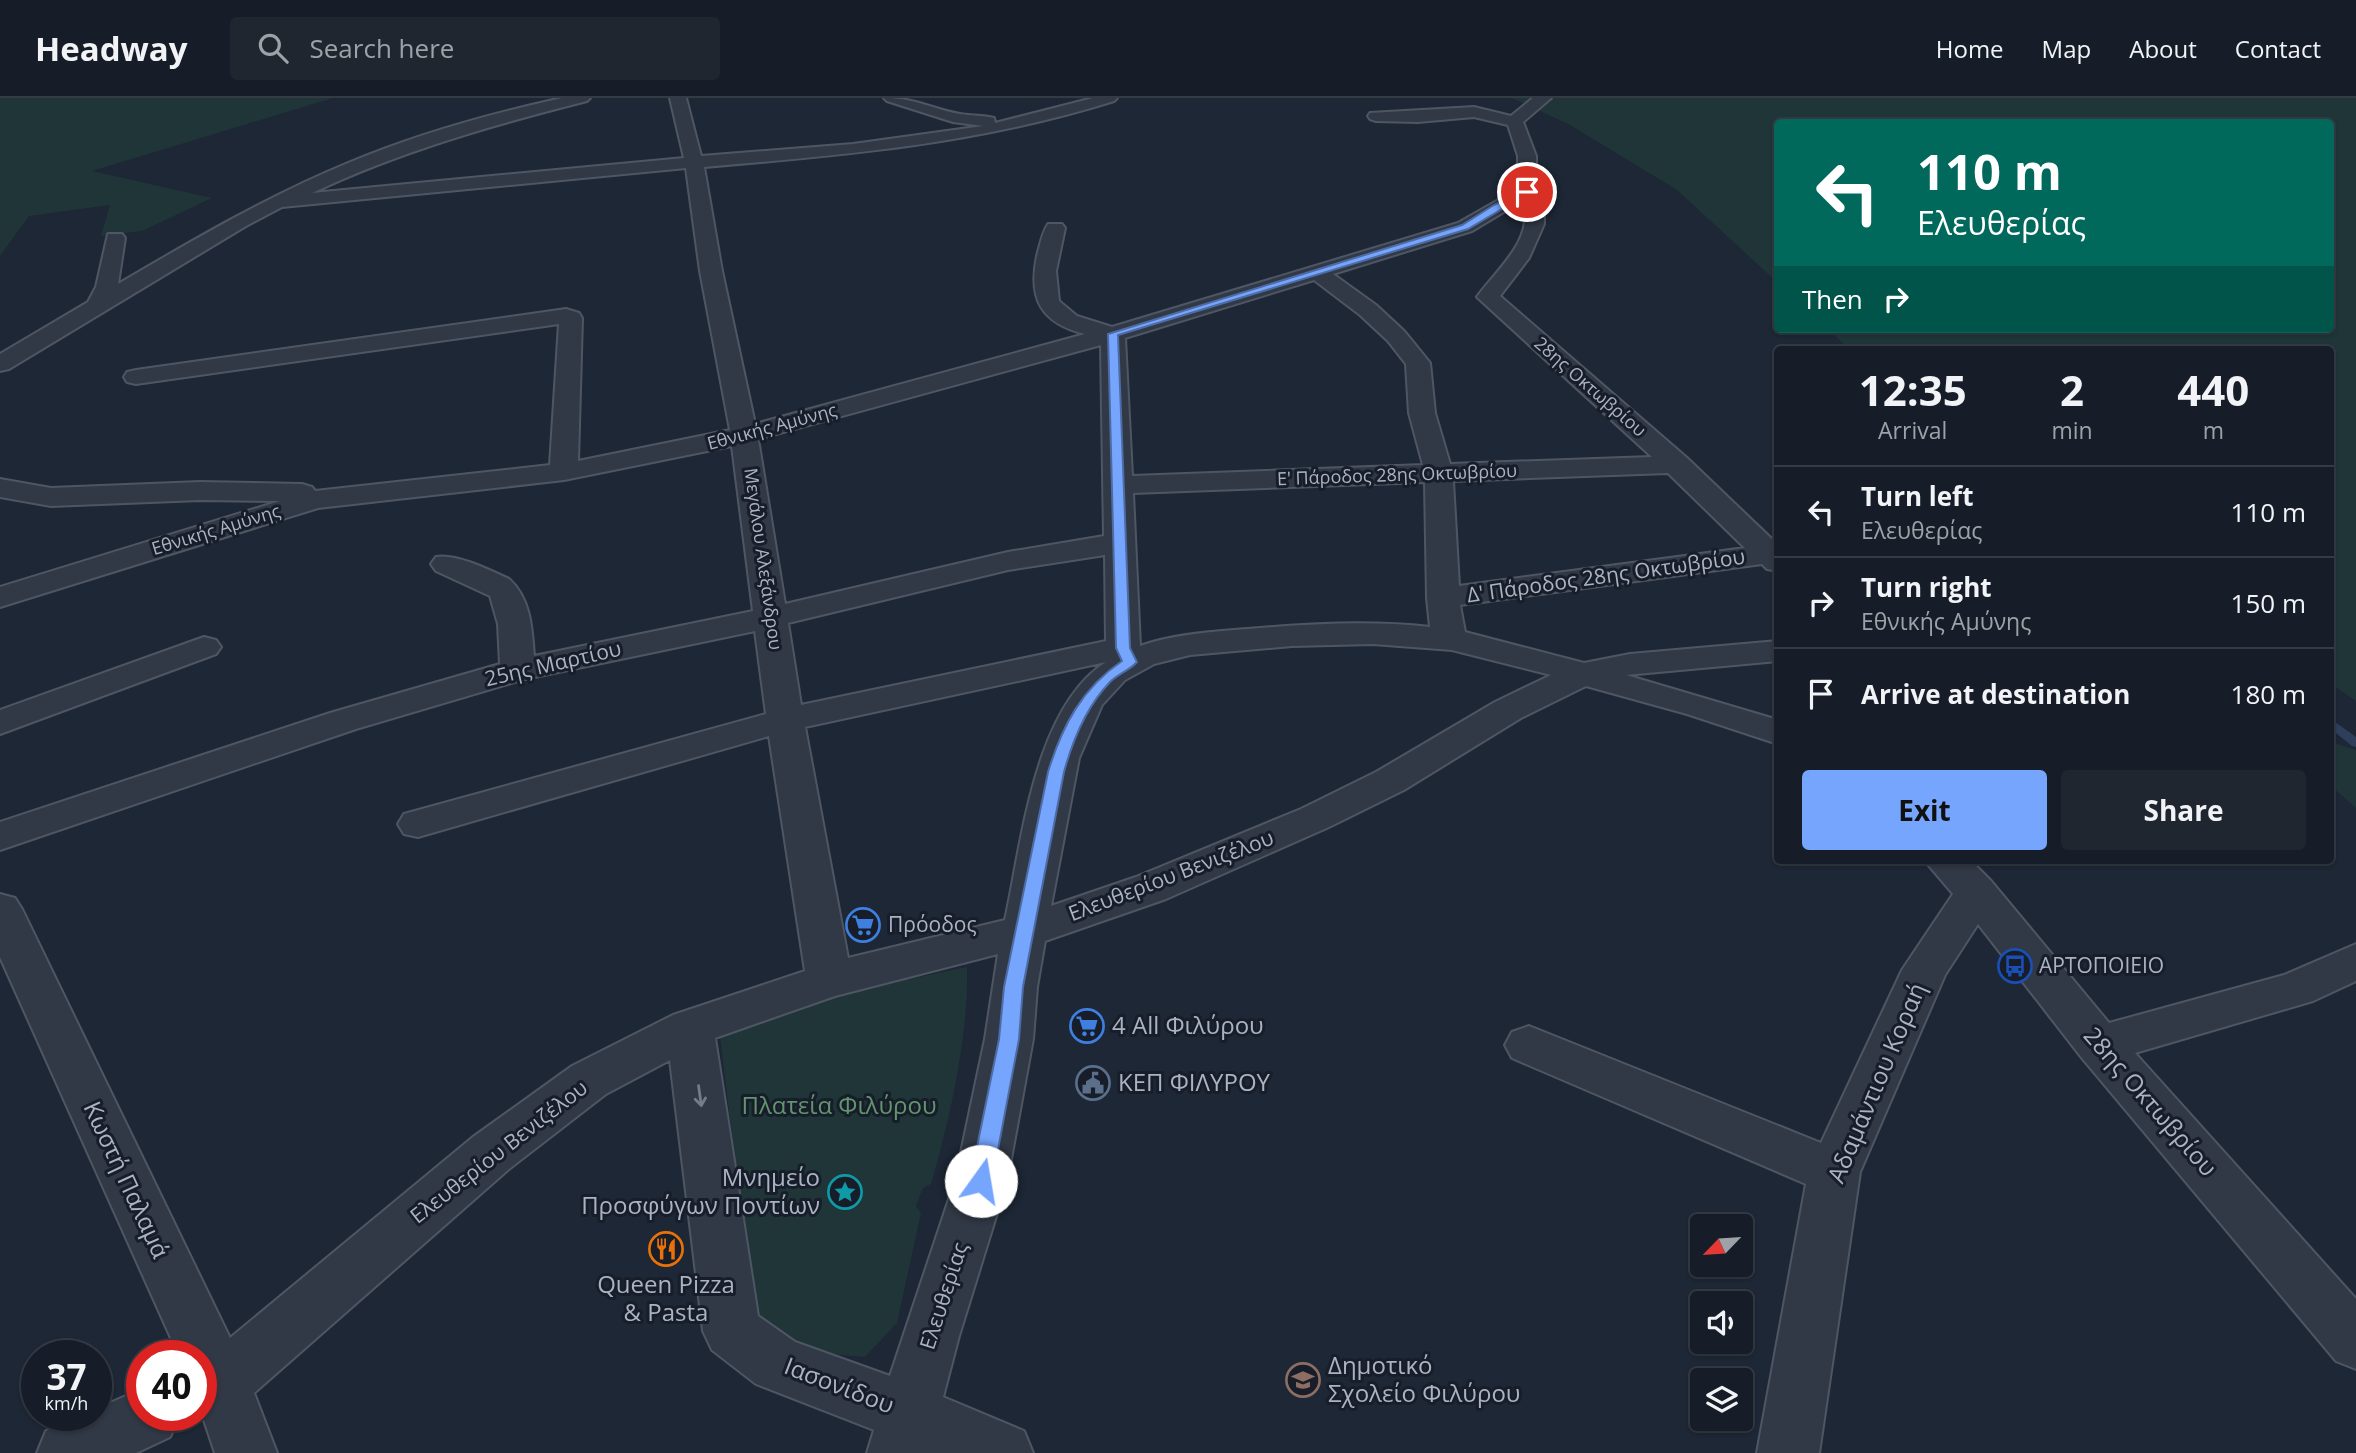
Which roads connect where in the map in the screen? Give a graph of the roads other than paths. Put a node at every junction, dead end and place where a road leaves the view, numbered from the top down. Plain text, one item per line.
1 (582, 98) edge
2 (677, 98) edge
3 (892, 98) edge
4 (1109, 98) edge
5 (1543, 98) edge
6 (1376, 116) dead end
7 (1040, 119) junction
8 (1515, 122) junction
9 (694, 162) junction
10 (1527, 192) junction
11 (278, 202) junction
12 (1055, 228) dead end
13 (115, 237) dead end
14 (1317, 272) junction
15 (99, 303) junction
16 (1113, 334) junction
17 (0, 364) edge
18 (136, 377) dead end
19 (744, 435) junction
20 (1677, 464) junction
21 (564, 472) junction
22 (1439, 474) junction
23 (1117, 485) junction
24 (0, 488) edge
25 (315, 500) junction
26 (1120, 543) junction
27 (1773, 558) edge
28 (447, 564) dead end
29 (0, 597) edge
30 (1443, 598) junction
31 (773, 617) junction
32 (1449, 640) junction
33 (204, 647) dead end
34 (1774, 651) edge
35 (1127, 655) junction
36 (518, 670) junction
37 (1582, 674) junction
38 (785, 720) junction
39 (0, 723) edge
40 (1774, 732) edge
41 (418, 824) dead end
42 (0, 836) edge
43 (1961, 877) edge
44 (0, 909) edge
45 (1027, 931) junction
46 (2356, 961) edge
47 (829, 980) junction
48 (690, 1028) junction
49 (1530, 1045) dead end
50 (2099, 1045) junction
51 (1834, 1172) junction
52 (190, 1340) edge
53 (2356, 1341) edge
54 (217, 1382) edge
55 (217, 1398) edge
56 (126, 1427) edge
57 (904, 1433) edge
58 (68, 1453) edge
59 (246, 1453) edge
60 (1002, 1453) edge
61 (1788, 1453) edge

1 - 11 street
2 - 9 street, Μεγάλου Αλεξάνδρου
3 - 7 street
4 - 7 street
5 - 8 street
6 - 8 street
7 - 9 street
8 - 10 street
9 - 11 street
9 - 19 street, Μεγάλου Αλεξάνδρου
10 - 14 street, Εθνικής Αμύνης
10 - 20 street, 28ης Οκτωβρίου
11 - 15 street
12 - 16 street
13 - 15 street
14 - 16 street, Εθνικής Αμύνης
14 - 22 street
15 - 17 street
16 - 19 street, Εθνικής Αμύνης
16 - 23 street
18 - 21 street
19 - 21 street, Εθνικής Αμύνης
19 - 31 street, Μεγάλου Αλεξάνδρου
20 - 22 street, Ε' Πάροδος 28ης Οκτωβρίου
20 - 27 street, 28ης Οκτωβρίου
21 - 25 street, Εθνικής Αμύνης
22 - 23 street, Ε' Πάροδος 28ης Οκτωβρίου
22 - 30 street
23 - 26 street
24 - 25 street
25 - 29 street, Εθνικής Αμύνης
26 - 31 street, 25ης Μαρτίου
26 - 35 street
27 - 30 street, Δ' Πάροδος 28ης Οκτωβρίου
28 - 36 street
30 - 32 street
31 - 36 street, 25ης Μαρτίου
31 - 38 street, Μεγάλου Αλεξάνδρου
32 - 35 street
32 - 37 street
33 - 39 street
34 - 37 street, Ελευθερίου Βενιζέλου
35 - 38 street
35 - 45 street, Ελευθερίας
36 - 42 street, 25ης Μαρτίου
37 - 40 street
37 - 45 street, Ελευθερίου Βενιζέλου
38 - 41 street
38 - 47 street, Μεγάλου Αλεξάνδρου
43 - 50 street, 28ης Οκτωβρίου
43 - 51 street, Αδαμάντιου Κοραή
44 - 52 street, Κωστή Παλαμά
45 - 47 street, Ελευθερίου Βενιζέλου
45 - 57 street, Ελευθερίας
46 - 50 street
47 - 48 street, Ελευθερίου Βενιζέλου
48 - 54 street, Ελευθερίου Βενιζέλου
48 -> 57 street, Ιασονίδου
49 - 51 street
50 - 53 street, 28ης Οκτωβρίου
51 - 61 street, Αδαμάντιου Κοραή
55 - 59 street, Κωστή Παλαμά
56 - 58 street
57 - 60 street, Ιασονίδου

